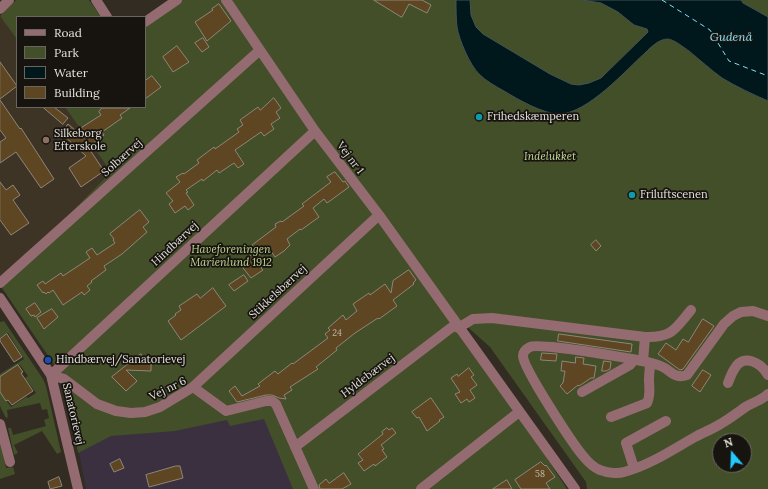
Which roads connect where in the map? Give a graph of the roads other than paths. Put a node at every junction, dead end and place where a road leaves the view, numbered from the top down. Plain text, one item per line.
1 (9, 0) edge
2 (96, 0) edge
3 (177, 0) edge
4 (226, 0) edge
5 (0, 9) edge
6 (106, 16) edge
7 (146, 21) edge
8 (260, 50) junction
9 (315, 131) junction
10 (379, 215) junction
11 (0, 283) edge
12 (0, 298) edge
13 (691, 310) dead end
14 (4, 312) edge
15 (768, 316) edge
16 (457, 326) junction
17 (645, 337) junction
18 (643, 361) junction
19 (51, 375) junction
20 (768, 375) edge
21 (728, 383) dead end
22 (193, 387) junction
23 (582, 392) dead end
24 (768, 394) edge
25 (519, 412) junction
26 (611, 417) dead end
27 (666, 422) dead end
28 (0, 424) edge
29 (295, 447) junction
30 (10, 462) dead end
31 (634, 468) junction
32 (78, 489) edge
33 (314, 489) edge
34 (421, 489) edge
35 (575, 489) edge

1 - 5 street
2 - 6 street
3 - 7 street
4 - 8 street, Vej nr 1
8 - 9 street, Vej nr 1
8 - 11 street, Solbærvej
9 - 10 street, Vej nr 1
9 - 19 street, Hindbærvej
10 - 16 street, Vej nr 1
10 - 22 street, Stikkelsbærvej
12 - 14 street, Sanatorievej
13 - 17 street, Hyldebærvej
14 - 19 street, Sanatorievej
15 - 18 street
16 - 17 street, Hyldebærvej
16 - 25 street, Vej nr 1
16 - 29 street, Hyldebærvej
17 - 18 street
18 - 23 street
18 - 26 street
18 - 31 street
19 - 22 street, Vej nr 6
19 - 32 street, Sanatorievej
20 - 21 street
22 - 29 street, Vej nr 6
24 - 31 street
25 - 34 street
25 - 35 street, Vej nr 1
27 - 31 street
28 - 30 street
29 - 33 street, Vej nr 6

